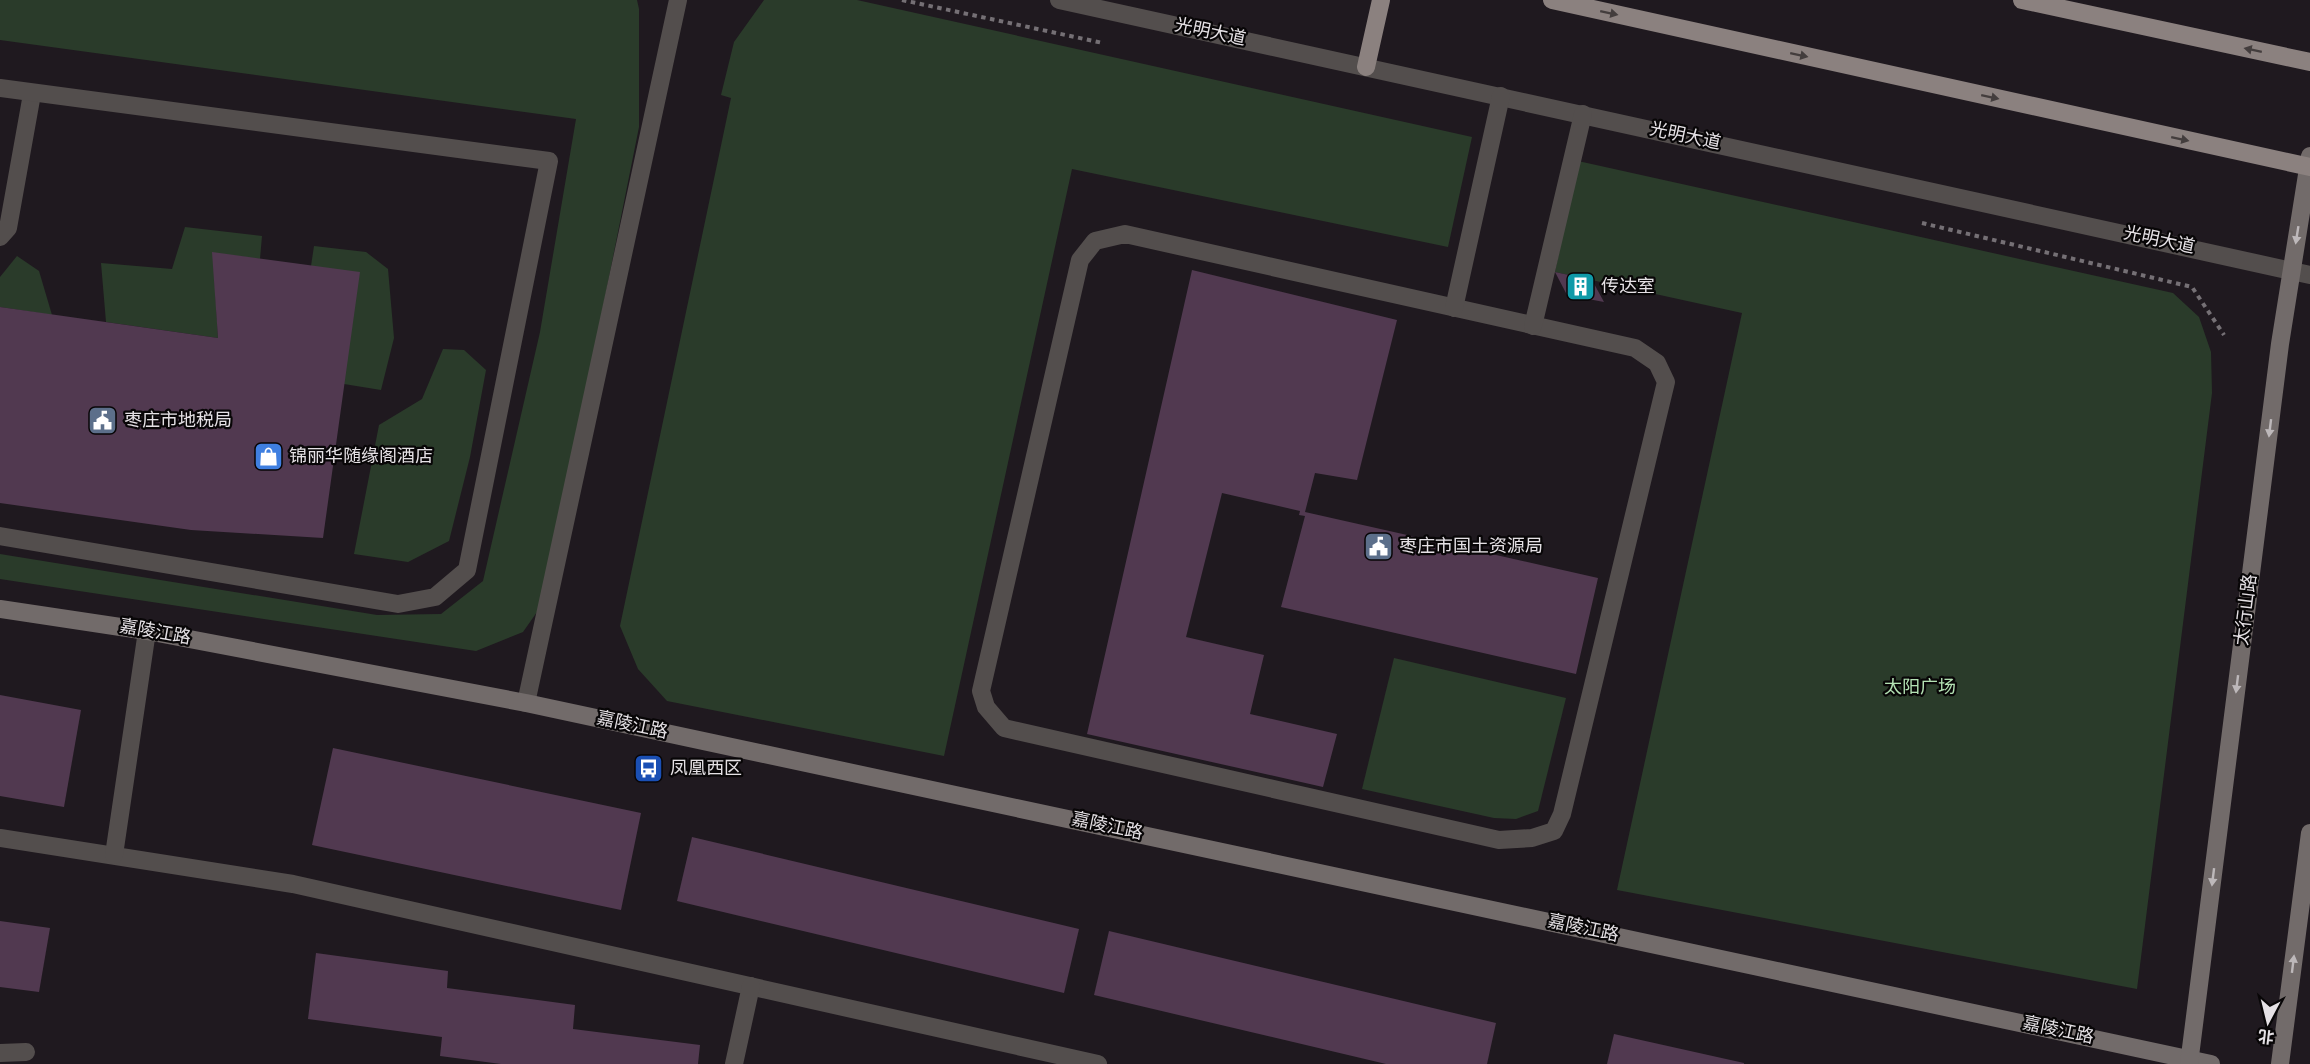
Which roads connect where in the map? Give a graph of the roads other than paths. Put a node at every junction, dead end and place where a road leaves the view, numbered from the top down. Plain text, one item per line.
1 (678, 0) edge
2 (1059, 0) edge
3 (1381, 0) edge
4 (1552, 0) edge
5 (2022, 0) edge
6 (2310, 62) edge
7 (1366, 67) junction
8 (0, 88) edge
9 (32, 94) junction
10 (1501, 96) junction
11 (1583, 114) junction
12 (2309, 163) edge
13 (0, 237) edge
14 (2292, 270) junction
15 (2310, 275) edge
16 (1454, 308) junction
17 (1533, 326) junction
18 (0, 536) edge
19 (0, 609) edge
20 (147, 631) junction
21 (526, 703) junction
22 (2310, 833) edge
23 (0, 838) edge
24 (114, 855) junction
25 (751, 986) junction
26 (26, 1052) dead end
27 (0, 1053) edge
28 (2190, 1062) edge
29 (734, 1064) edge
30 (1098, 1064) edge
31 (2211, 1064) edge
32 (2280, 1064) edge

1 - 21 street
2 - 7 street, 光明大道
3 - 7 main road
4 -> 12 main road
6 -> 5 main road
7 - 10 street, 光明大道
8 - 9 street
9 - 13 street
9 - 18 street
10 - 11 street, 光明大道
10 - 16 street
11 - 14 street, 光明大道
11 - 17 street
12 -> 14 street, 太行山路
14 - 15 street, 光明大道
14 -> 28 street, 太行山路
16 - 17 street
16 - 17 street
19 - 20 street, 嘉陵江路
20 - 21 street, 嘉陵江路
20 - 24 street
21 - 28 street, 嘉陵江路
32 -> 22 street
23 - 24 street
24 - 25 street
25 - 29 street
25 - 30 street
26 - 27 street
28 - 31 street, 嘉陵江路

